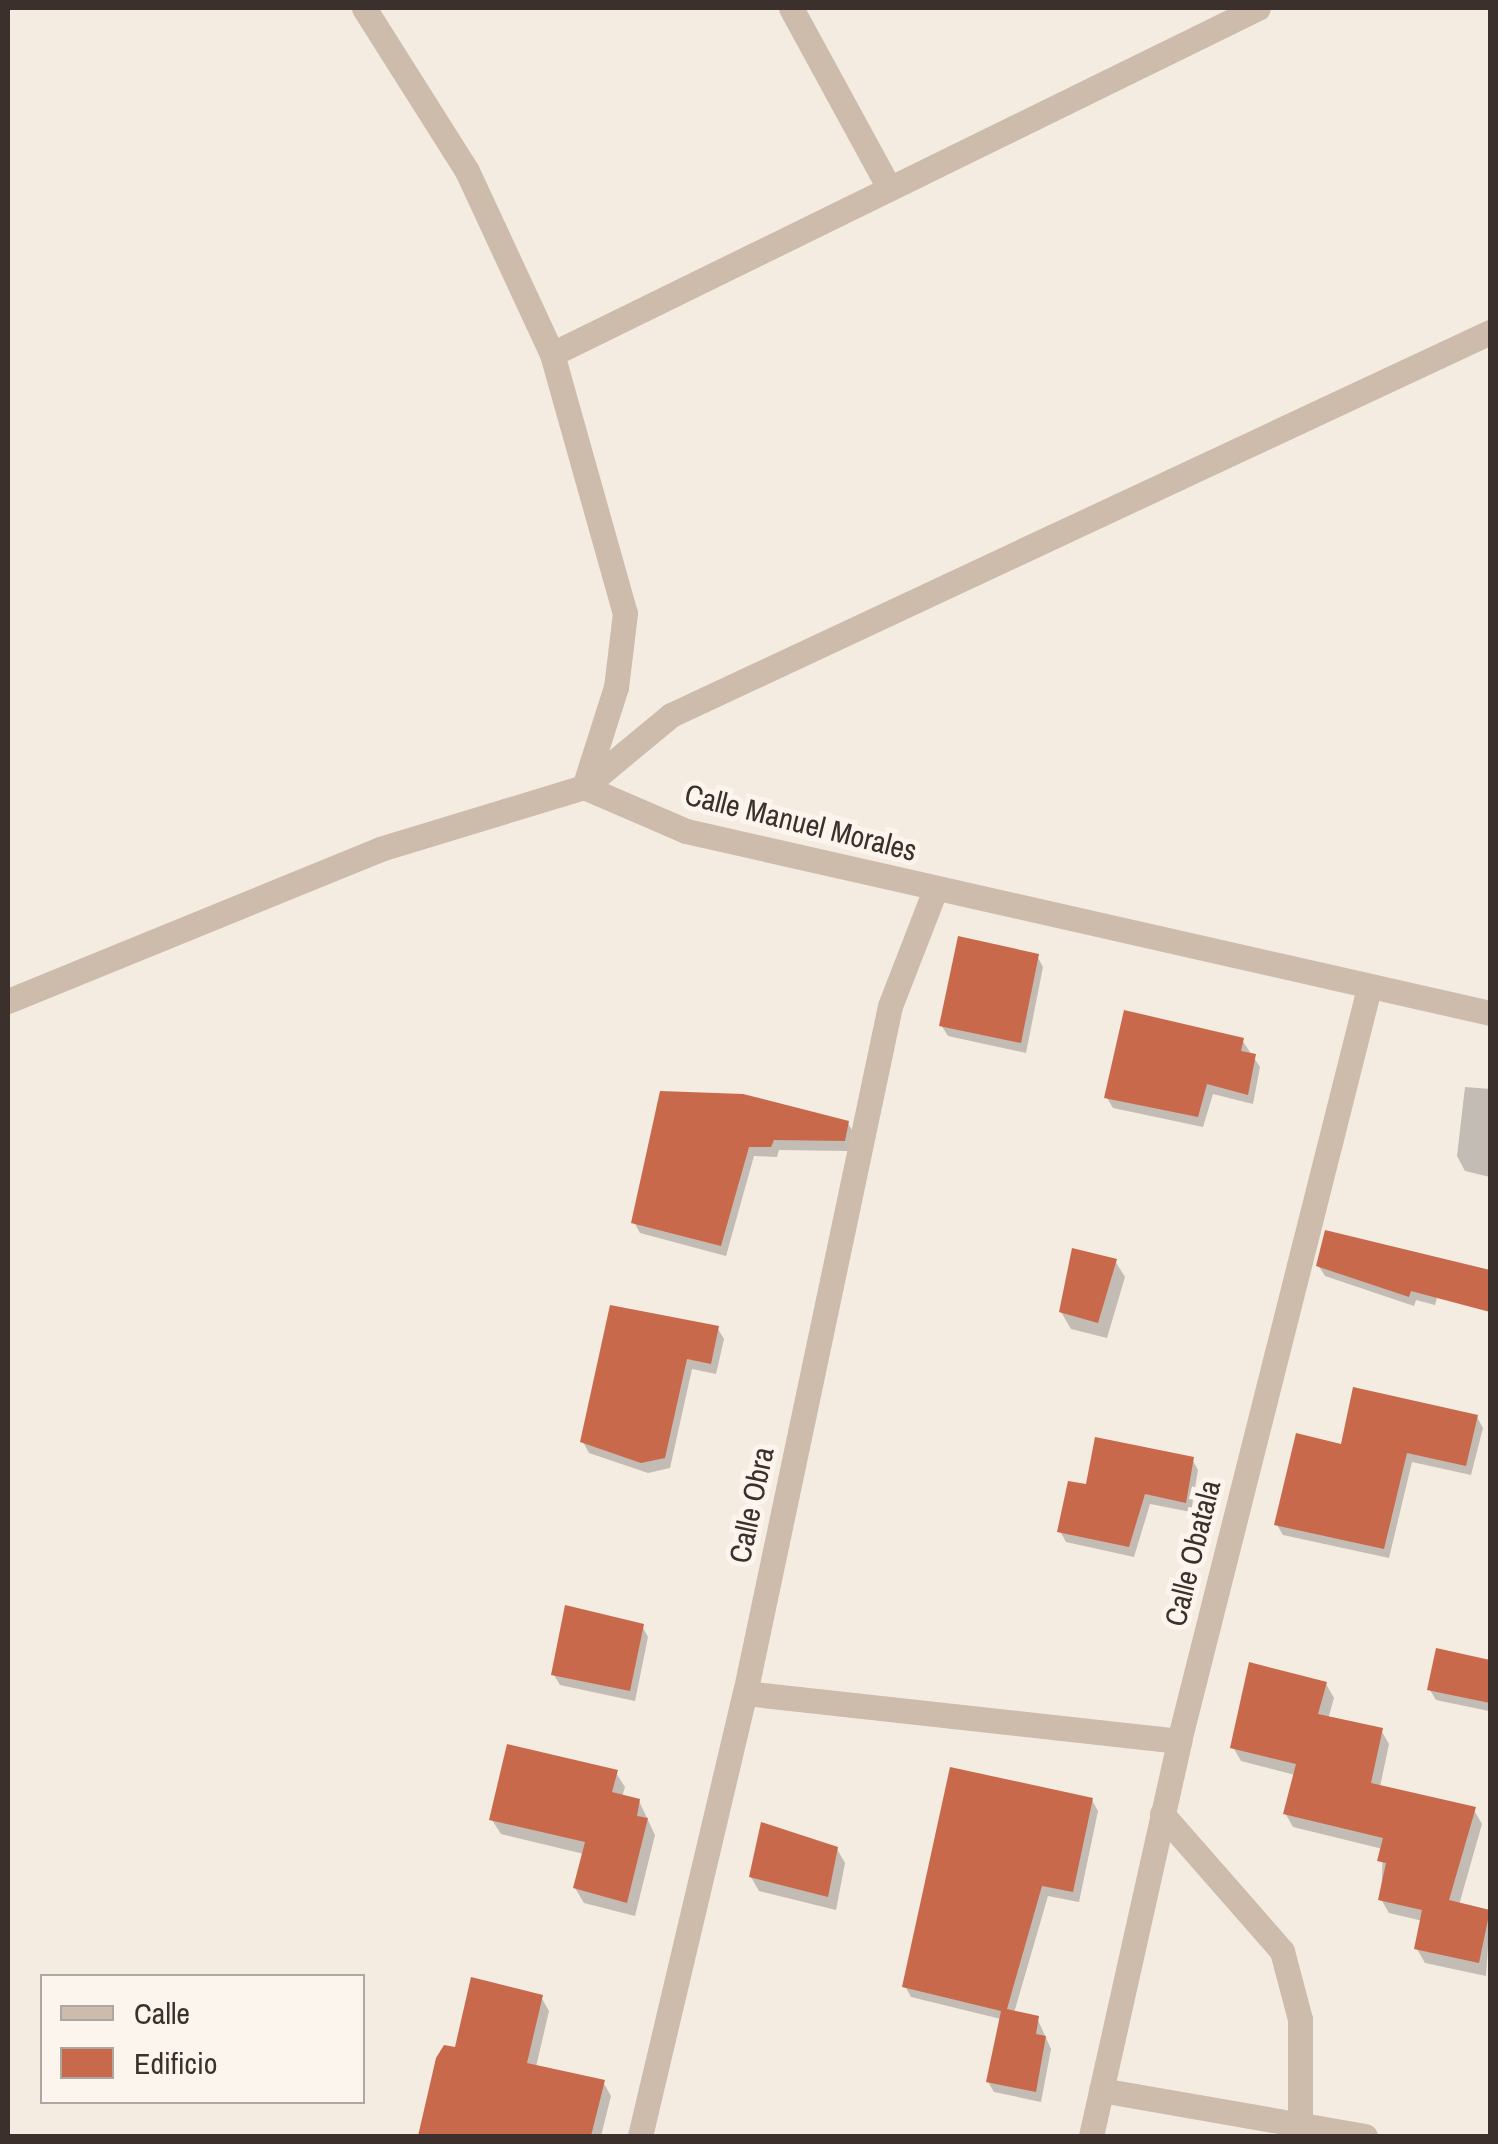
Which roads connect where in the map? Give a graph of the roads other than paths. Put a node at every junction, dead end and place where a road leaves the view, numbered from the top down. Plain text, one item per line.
1 (364, 8) edge
2 (791, 8) edge
3 (1258, 8) edge
4 (889, 188) junction
5 (1490, 332) edge
6 (552, 354) junction
7 (584, 787) junction
8 (935, 890) junction
9 (1369, 988) junction
10 (8, 1001) edge
11 (1490, 1013) edge
12 (745, 1693) junction
13 (1179, 1740) junction
14 (1162, 1814) junction
15 (1100, 2090) junction
16 (1300, 2125) junction
17 (640, 2136) edge
18 (1091, 2136) edge
19 (1366, 2136) edge

1 - 6 street
2 - 4 street
3 - 4 street
4 - 6 street
5 - 7 street
6 - 7 street
7 - 8 street, Calle Manuel Morales
7 - 10 street
8 - 9 street, Calle Manuel Morales
8 - 12 street, Calle Obra
9 - 11 street, Calle Manuel Morales
9 - 13 street, Calle Obatala
12 - 13 street
12 - 17 street, Calle Obra
13 - 14 street, Calle Obatala
14 - 15 street, Calle Obatala
14 - 16 street
15 - 16 street
15 - 18 street, Calle Obatala
16 - 19 street

